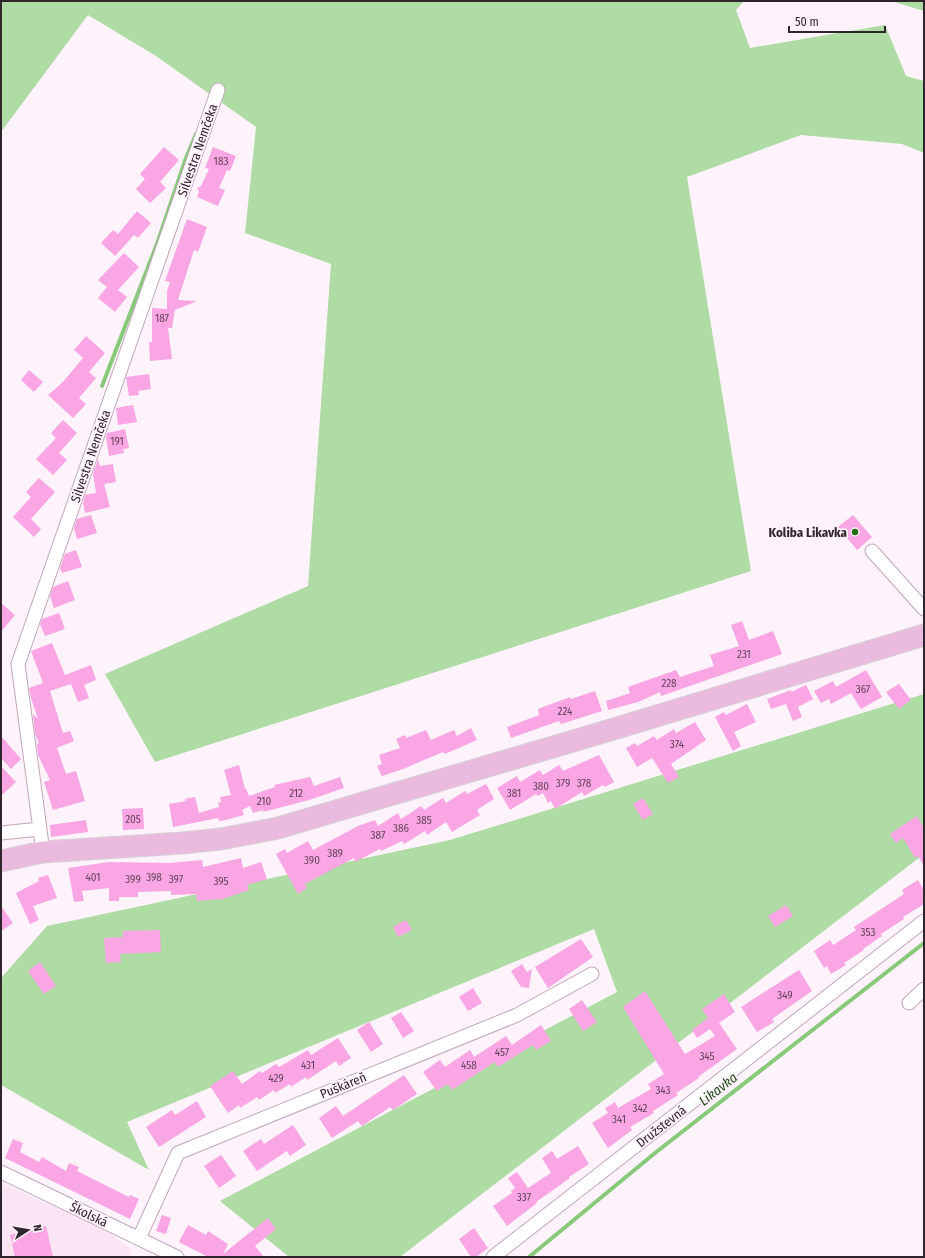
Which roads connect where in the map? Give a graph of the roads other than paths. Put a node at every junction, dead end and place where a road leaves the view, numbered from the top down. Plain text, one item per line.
1 (218, 90) dead end
2 (872, 551) dead end
3 (924, 609) edge
4 (924, 635) edge
5 (40, 829) junction
6 (1, 833) edge
7 (43, 852) junction
8 (1, 861) edge
9 (924, 921) edge
10 (592, 974) dead end
11 (924, 989) edge
12 (909, 1003) dead end
13 (1, 1172) edge
14 (138, 1238) junction
15 (177, 1257) edge
16 (494, 1257) edge

1 - 5 street, Silvestra Nemčeka
2 - 3 street
4 - 7 main road
5 - 6 street
5 - 7 street, Silvestra Nemčeka
7 - 8 main road
9 - 16 street, Družstevná
10 - 14 street, Puškáreň
11 - 12 street
13 - 14 street, Školská
14 - 15 street, Školská

